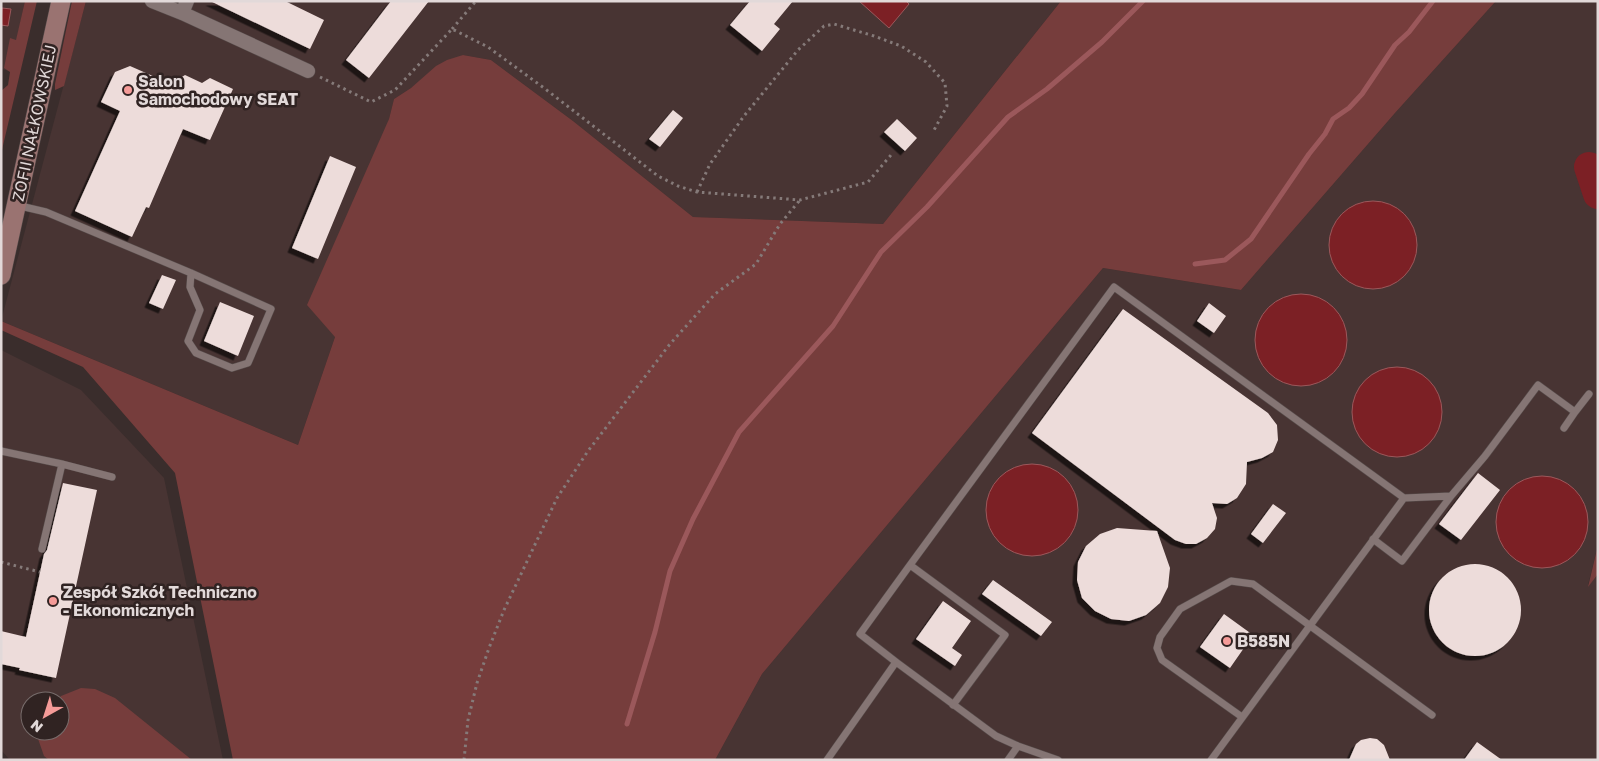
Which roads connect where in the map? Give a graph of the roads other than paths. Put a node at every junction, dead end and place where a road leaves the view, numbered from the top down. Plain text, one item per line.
1 (61, 1) edge
2 (152, 1) edge
3 (184, 7) edge
4 (308, 71) road end
5 (16, 205) junction
6 (191, 273) junction
7 (1, 274) edge
8 (1589, 394) dead end
9 (1575, 412) junction
10 (1564, 428) dead end
11 (1, 451) edge
12 (62, 464) junction
13 (112, 477) dead end
14 (1451, 496) junction
15 (1404, 498) junction
16 (1373, 539) junction
17 (42, 549) dead end
18 (910, 565) junction
19 (1309, 626) junction
20 (896, 662) junction
21 (953, 705) junction
22 (1432, 714) dead end
23 (1242, 717) junction
24 (1018, 746) junction
25 (827, 760) edge
26 (1008, 760) edge
27 (1058, 760) edge
28 (1211, 760) edge

1 - 5 street, ZOFII NAŁKOWSKIEJ
2 - 3 street
3 - 4 street
5 - 6 lane
5 - 7 street, ZOFII NAŁKOWSKIEJ
6 - 6 lane
8 - 9 lane
9 - 10 lane
9 - 14 lane
11 - 12 lane
12 - 13 lane
12 - 17 lane
14 - 15 lane
14 - 16 lane
15 - 16 lane
15 - 18 lane
16 - 19 lane
18 - 20 lane
18 - 21 lane
19 - 22 lane
19 - 23 lane
19 - 23 lane
20 - 21 lane
20 - 25 lane
21 - 24 lane
23 - 28 lane
24 - 26 lane
24 - 27 lane

